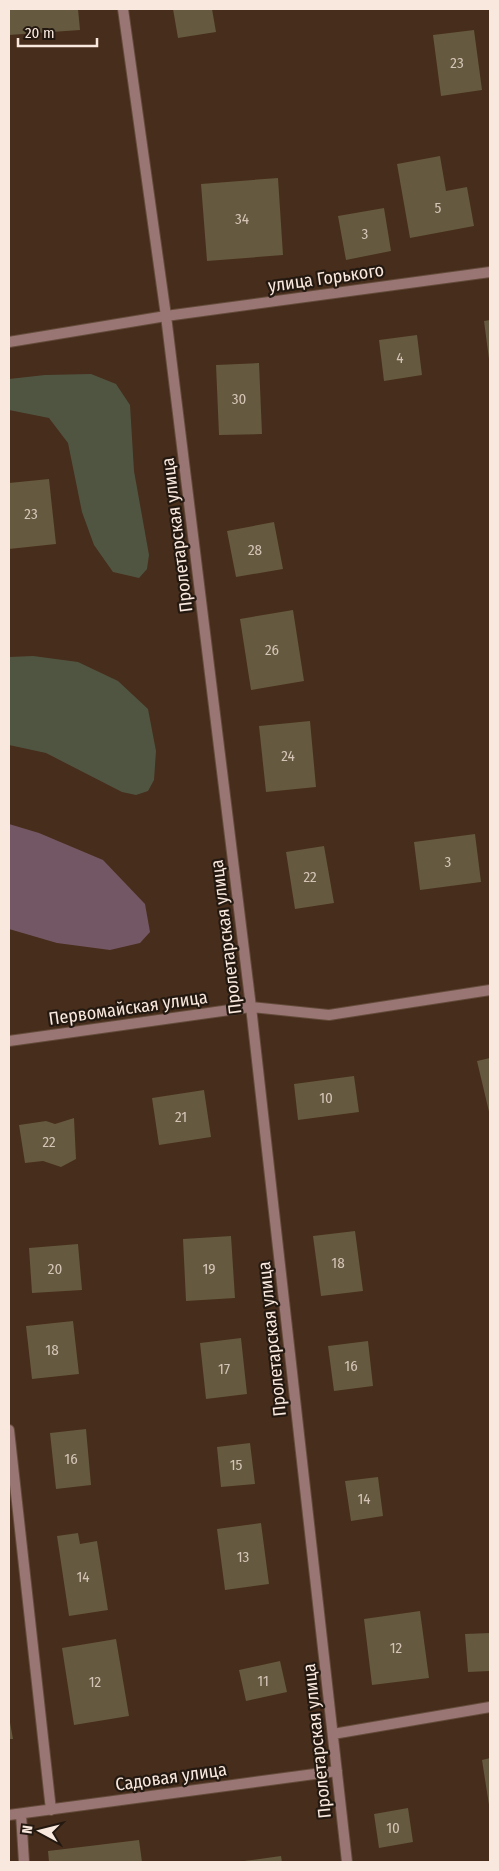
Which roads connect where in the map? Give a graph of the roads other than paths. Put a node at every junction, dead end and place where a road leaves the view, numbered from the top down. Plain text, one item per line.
1 (123, 9) edge
2 (490, 272) edge
3 (166, 316) junction
4 (9, 342) edge
5 (490, 990) edge
6 (251, 1007) junction
7 (9, 1041) edge
8 (9, 1430) edge
9 (490, 1707) edge
10 (333, 1734) junction
11 (337, 1771) junction
12 (51, 1810) junction
13 (21, 1814) junction
14 (9, 1816) edge
15 (24, 1862) edge
16 (347, 1862) edge

1 - 3 street, Пролетарская улица
2 - 3 street, улица Горького
3 - 4 street, улица Горького
3 - 6 street, Пролетарская улица
5 - 6 street, Первомайская улица
6 - 7 street, Первомайская улица
6 - 10 street, Пролетарская улица
8 - 12 street
9 - 10 street
10 - 11 street, Пролетарская улица
11 - 12 street, Садовая улица
11 - 16 street, Пролетарская улица
12 - 13 street, Садовая улица
13 - 14 street, Садовая улица
13 - 15 street

